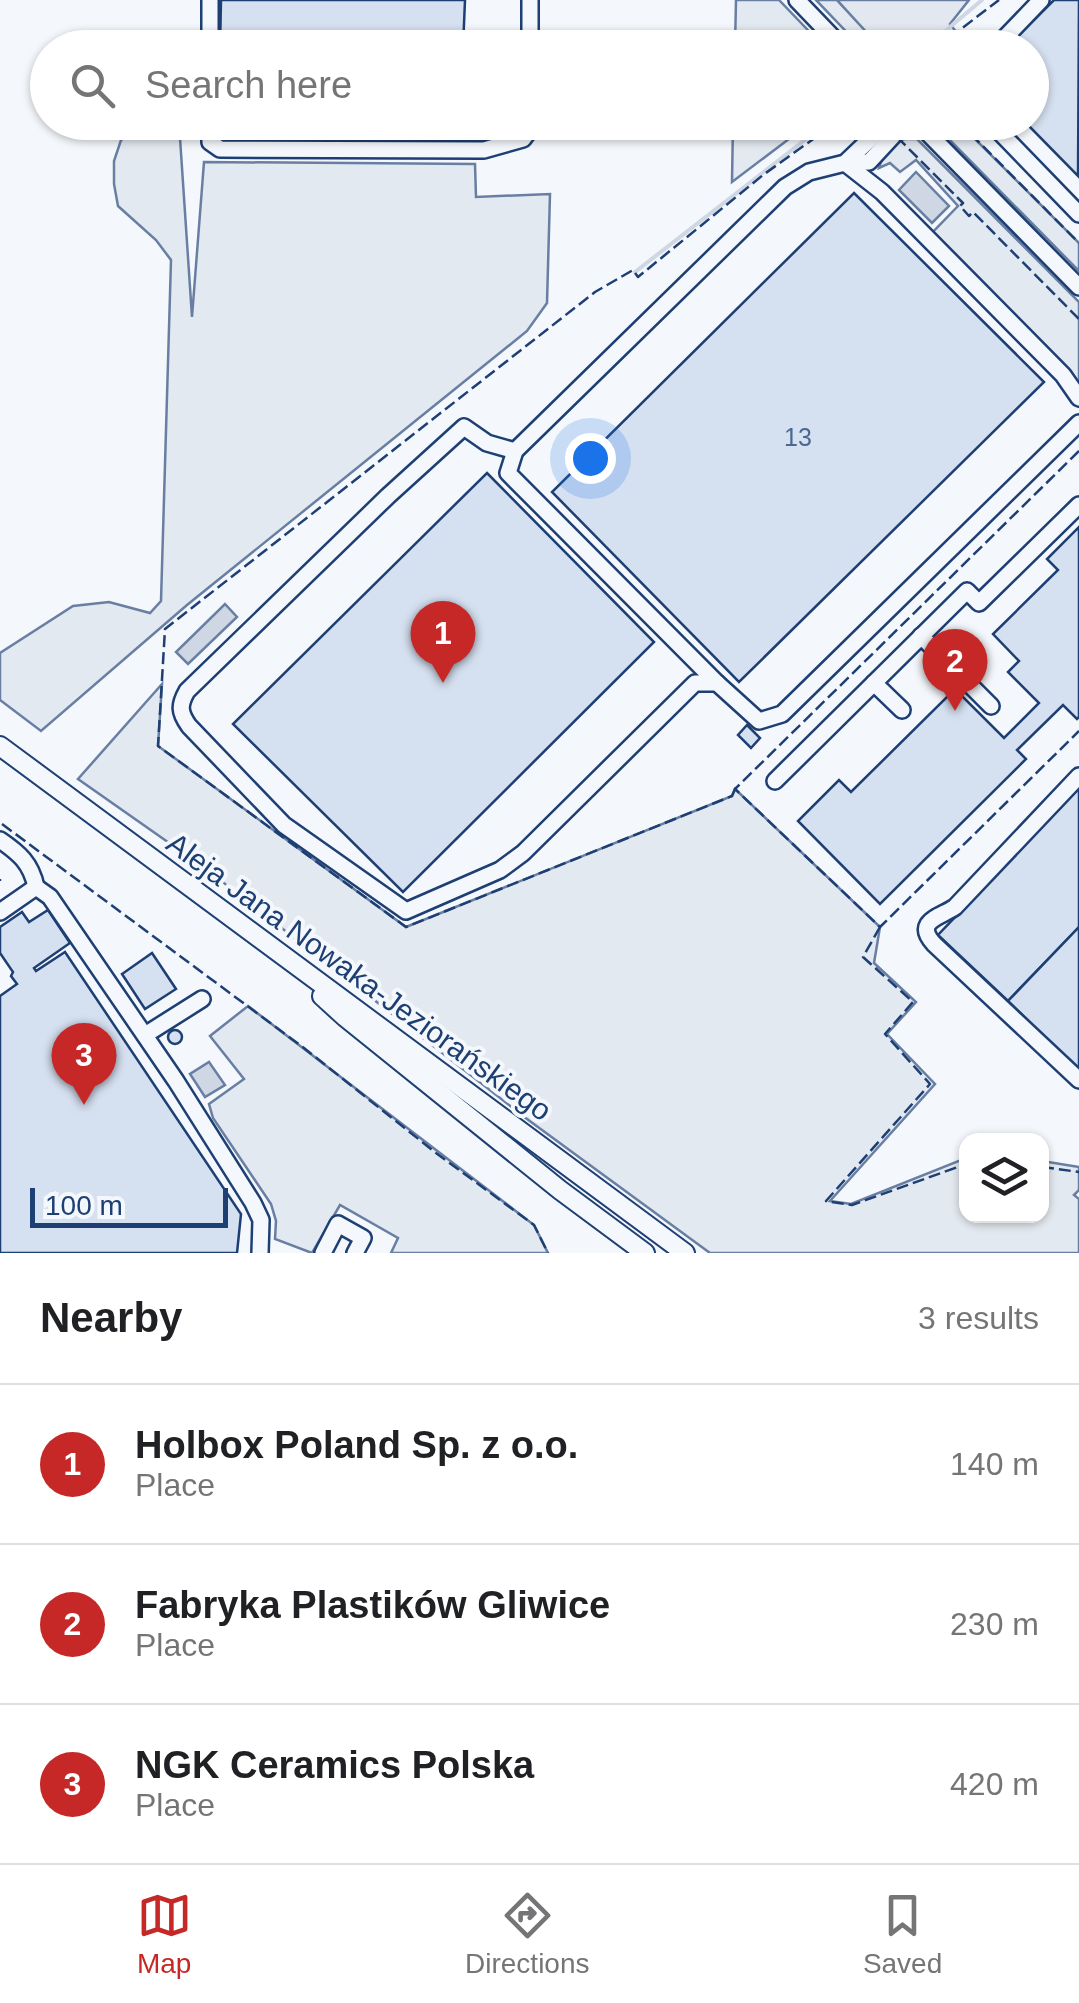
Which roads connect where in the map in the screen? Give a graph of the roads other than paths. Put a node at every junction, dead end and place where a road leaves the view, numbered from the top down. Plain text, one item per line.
1 (210, 0) edge
2 (530, 0) edge
3 (797, 0) edge
4 (1041, 0) edge
5 (210, 30) edge
6 (530, 30) edge
7 (826, 30) edge
8 (1012, 30) edge
9 (210, 140) edge
10 (520, 140) edge
11 (869, 140) edge
12 (889, 140) edge
13 (935, 140) edge
14 (1007, 140) edge
15 (845, 163) junction
16 (1079, 214) edge
17 (1079, 287) edge
18 (1079, 398) edge
19 (1079, 423) edge
20 (515, 451) junction
21 (1079, 504) edge
22 (921, 636) junction
23 (874, 682) junction
24 (717, 683) junction
25 (991, 706) dead end
26 (902, 710) dead end
27 (0, 746) edge
28 (1079, 776) edge
29 (775, 782) dead end
30 (0, 840) edge
31 (36, 887) junction
32 (0, 912) edge
33 (259, 938) junction
34 (202, 999) dead end
35 (145, 1035) junction
36 (1079, 1080) edge
37 (260, 1248) edge
38 (277, 1253) edge
39 (323, 1253) edge
40 (355, 1253) edge
41 (646, 1253) edge
42 (686, 1253) edge

1 - 5 street
2 - 6 street
3 - 7 street
4 - 8 street
9 - 10 street
11 - 15 street
12 - 15 street
13 - 17 street
14 - 16 street
15 - 18 street
15 - 20 street
19 - 24 street
20 - 24 street
20 - 24 street
21 - 22 street
22 - 23 street
22 - 25 street
23 - 26 street
23 - 29 street
27 - 33 main road, Aleja Jana Nowaka-Jeziorańskiego
28 - 36 street
30 - 31 street
31 - 32 street
31 - 35 street
33 - 41 main road
33 - 42 main road, Aleja Jana Nowaka-Jeziorańskiego
34 - 35 street
35 - 37 street
37 - 38 street
39 - 40 street

